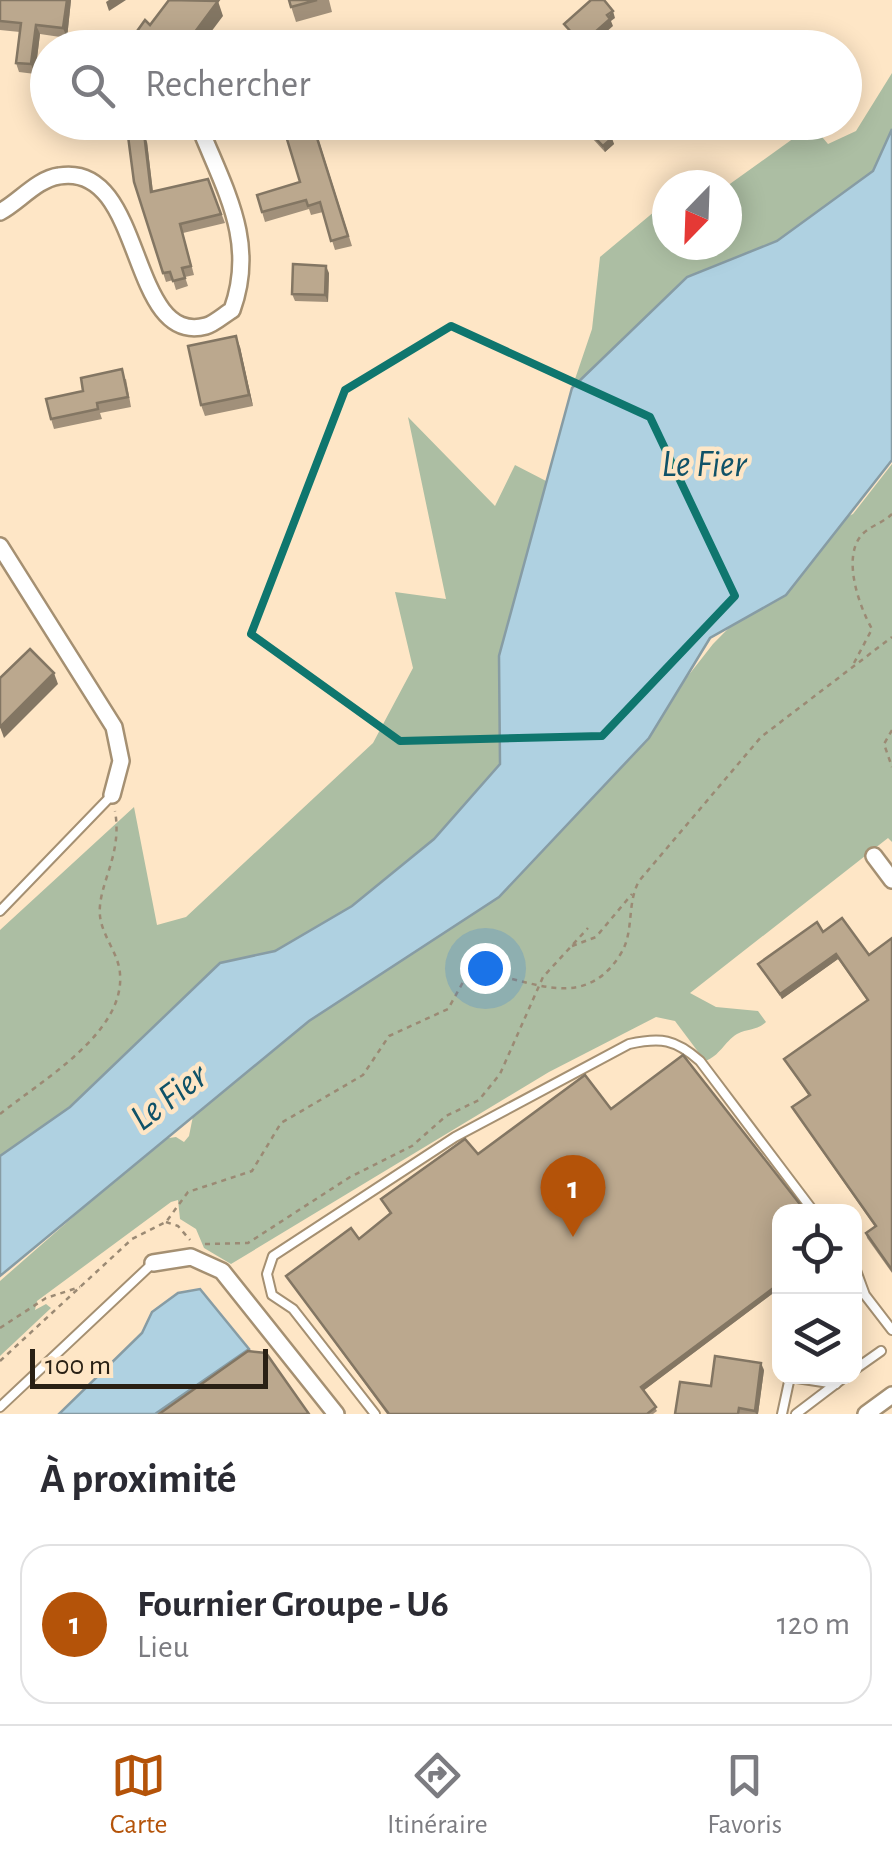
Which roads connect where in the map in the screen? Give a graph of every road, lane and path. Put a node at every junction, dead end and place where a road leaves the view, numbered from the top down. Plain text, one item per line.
1 (205, 140) edge
2 (0, 212) edge
3 (892, 514) edge
4 (0, 546) edge
5 (892, 637) edge
6 (854, 665) junction
7 (892, 730) edge
8 (892, 768) edge
9 (112, 795) junction
10 (874, 856) dead end
11 (892, 880) edge
12 (632, 894) junction
13 (0, 911) edge
14 (588, 928) dead end
15 (571, 946) junction
16 (538, 988) junction
17 (0, 1114) edge
18 (808, 1204) edge
19 (166, 1222) junction
20 (195, 1258) junction
21 (153, 1263) joint
22 (81, 1286) junction
23 (862, 1287) edge
24 (0, 1328) edge
25 (892, 1330) edge
26 (881, 1351) dead end
27 (0, 1361) edge
28 (862, 1364) edge
29 (788, 1384) edge
30 (836, 1384) edge
31 (891, 1398) edge
32 (0, 1407) edge
33 (336, 1414) edge
34 (375, 1414) edge
35 (782, 1414) edge
36 (796, 1414) edge
37 (866, 1414) edge

1 - 2 street
3 - 6 path
4 - 9 street
5 - 6 path
6 - 12 path
7 - 8 path
9 - 13 lane
9 - 17 path
10 - 11 street
12 - 15 path
12 - 16 path
14 - 15 path
15 - 16 path
16 - 19 path
16 - 20 path
18 - 34 lane
19 - 20 path
19 - 22 path
20 - 21 street
20 - 33 street
21 - 32 lane
22 - 24 path
22 - 27 path
23 - 25 lane
26 - 28 lane
29 - 35 lane
30 - 36 lane
31 - 37 street

